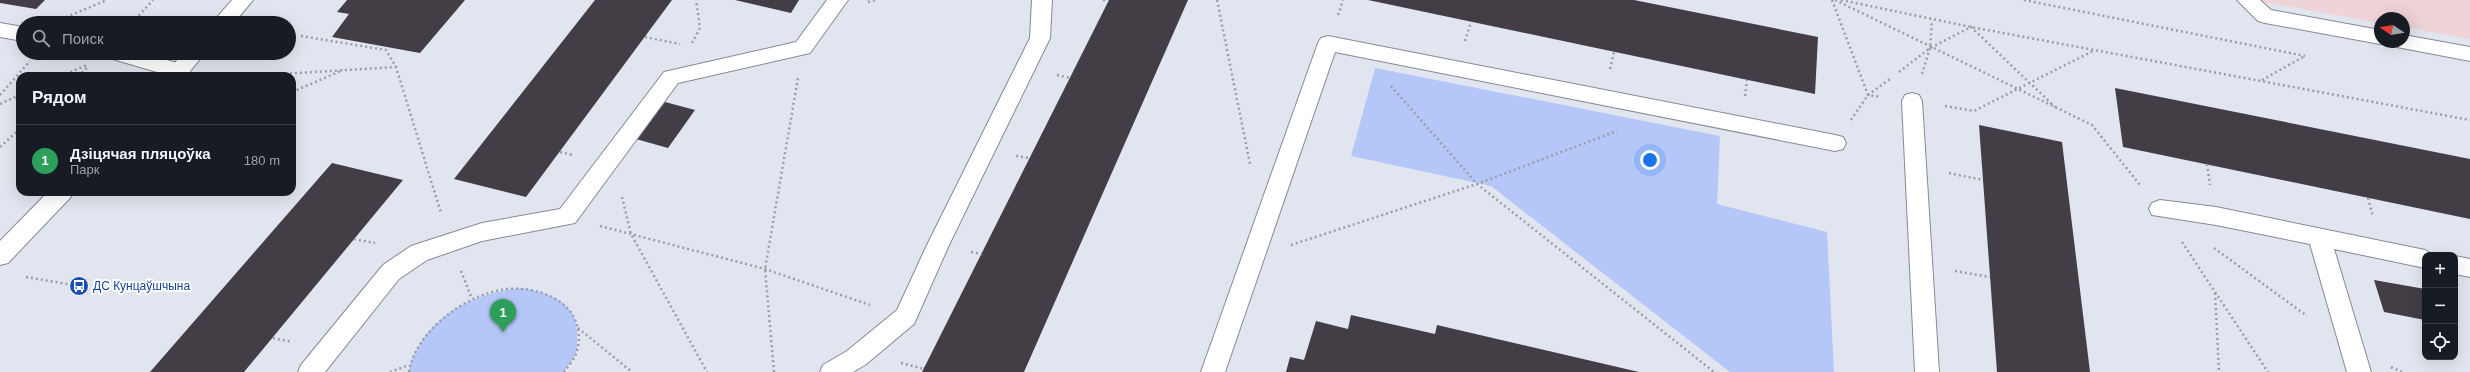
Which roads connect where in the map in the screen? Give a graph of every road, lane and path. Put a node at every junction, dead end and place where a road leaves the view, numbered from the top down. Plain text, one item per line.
1 (107, 0) edge
2 (153, 0) edge
3 (243, 0) edge
4 (696, 0) edge
5 (838, 0) edge
6 (1042, 0) edge
7 (1103, 0) edge
8 (1217, 0) edge
9 (1832, 0) edge
10 (1835, 0) edge
11 (1841, 0) edge
12 (2024, 0) edge
13 (2247, 0) edge
14 (1108, 1) dead end
15 (69, 16) edge
16 (138, 16) edge
17 (228, 16) edge
18 (1932, 20) junction
19 (1971, 27) junction
20 (0, 30) edge
21 (16, 33) edge
22 (300, 36) dead end
23 (2374, 36) edge
24 (645, 37) dead end
25 (2410, 43) edge
26 (690, 46) junction
27 (803, 48) junction
28 (1358, 48) junction
29 (1930, 48) junction
30 (2096, 49) junction
31 (2470, 54) edge
32 (2304, 56) dead end
33 (30, 60) edge
34 (137, 60) edge
35 (189, 60) edge
36 (88, 64) dead end
37 (396, 67) junction
38 (346, 68) junction
39 (20, 72) edge
40 (70, 72) edge
41 (174, 72) edge
42 (178, 72) edge
43 (296, 72) edge
44 (16, 76) edge
45 (671, 78) junction
46 (2030, 82) junction
47 (2016, 89) junction
48 (296, 90) edge
49 (0, 95) edge
50 (1868, 95) junction
51 (16, 97) edge
52 (1912, 101) junction
53 (0, 104) edge
54 (2057, 108) junction
55 (2470, 120) edge
56 (1621, 130) dead end
57 (16, 133) edge
58 (1835, 143) joint
59 (0, 147) edge
60 (421, 150) dead end
61 (613, 156) junction
62 (1251, 168) dead end
63 (1477, 184) junction
64 (58, 196) edge
65 (2160, 209) junction
66 (567, 217) junction
67 (631, 234) junction
68 (2319, 237) junction
69 (2211, 246) dead end
70 (0, 256) edge
71 (1253, 258) junction
72 (2422, 258) edge
73 (2458, 266) edge
74 (2470, 268) edge
75 (765, 269) junction
76 (24, 276) dead end
77 (78, 286) dead end
78 (2215, 292) junction
79 (906, 317) junction
80 (578, 327) junction
81 (2353, 349) junction
82 (409, 364) junction
83 (310, 372) edge
84 (390, 372) edge
85 (409, 372) edge
86 (564, 372) edge
87 (632, 372) edge
88 (707, 372) edge
89 (774, 372) edge
90 (832, 372) edge
91 (1213, 372) edge
92 (1714, 372) edge
93 (1927, 372) edge
94 (2219, 372) edge
95 (2268, 372) edge
96 (2359, 372) edge
97 (2402, 372) edge

1 - 15 path
2 - 16 path
3 - 17 main road
4 - 26 path
5 - 27 main road
6 - 79 main road
7 - 14 path
8 - 62 path
9 - 50 path
10 - 29 path
11 - 18 path
12 - 32 path
13 - 23 main road
18 - 19 path
18 - 29 path
19 - 29 path
19 - 30 path
19 - 46 path
20 - 21 main road
22 - 37 path
24 - 26 path
25 - 31 main road
26 - 45 path
27 - 45 main road
27 - 75 path
28 - 58 main road
28 - 63 path
28 - 71 main road
29 - 47 path
29 - 50 path
29 - 52 path
30 - 46 path
30 - 55 path
33 - 39 path
34 - 41 main road
35 - 42 main road
36 - 40 path
37 - 38 path
37 - 60 path
38 - 43 path
38 - 48 path
44 - 49 path
45 - 61 main road
46 - 47 path
46 - 54 path
47 - 52 path
47 - 54 path
50 - 52 path
50 - 58 path
51 - 53 path
52 - 93 main road
54 - 65 path
56 - 63 path
57 - 59 path
61 - 66 main road
61 - 67 path
63 - 71 path
63 - 92 path
64 - 70 main road
65 - 68 main road
65 - 78 path
66 - 67 path
66 - 83 main road
67 - 75 path
67 - 88 path
68 - 72 main road
68 - 81 main road
69 - 81 path
71 - 91 main road
73 - 74 main road
75 - 79 path
75 - 89 path
76 - 77 path
78 - 94 path
78 - 95 path
79 - 90 main road
80 - 82 path
80 - 86 path
80 - 87 path
81 - 96 main road
81 - 97 path
82 - 84 path
82 - 85 path

